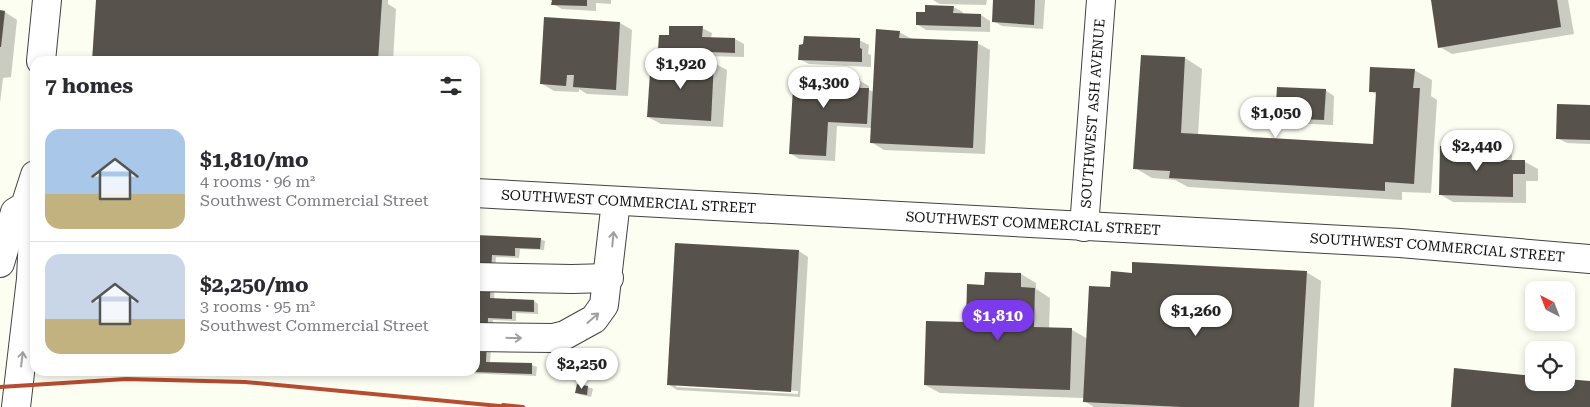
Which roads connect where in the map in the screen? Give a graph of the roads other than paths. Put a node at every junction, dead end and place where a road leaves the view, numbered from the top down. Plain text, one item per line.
1 (47, 0) edge
2 (1101, 0) edge
3 (41, 56) edge
4 (30, 190) edge
5 (480, 193) edge
6 (616, 201) junction
7 (25, 206) junction
8 (30, 209) edge
9 (1084, 227) junction
10 (1590, 259) edge
11 (0, 263) edge
12 (480, 277) edge
13 (609, 278) junction
14 (30, 287) edge
15 (480, 337) edge
16 (16, 407) edge

1 - 3 street
2 - 9 street, SOUTHWEST ASH AVENUE
4 - 7 street
5 - 6 street, SOUTHWEST COMMERCIAL STREET
6 - 9 street, SOUTHWEST COMMERCIAL STREET
13 -> 6 street
8 -> 7 street
7 - 11 street
9 - 10 street, SOUTHWEST COMMERCIAL STREET
12 - 13 street
15 -> 13 street
16 -> 14 street

